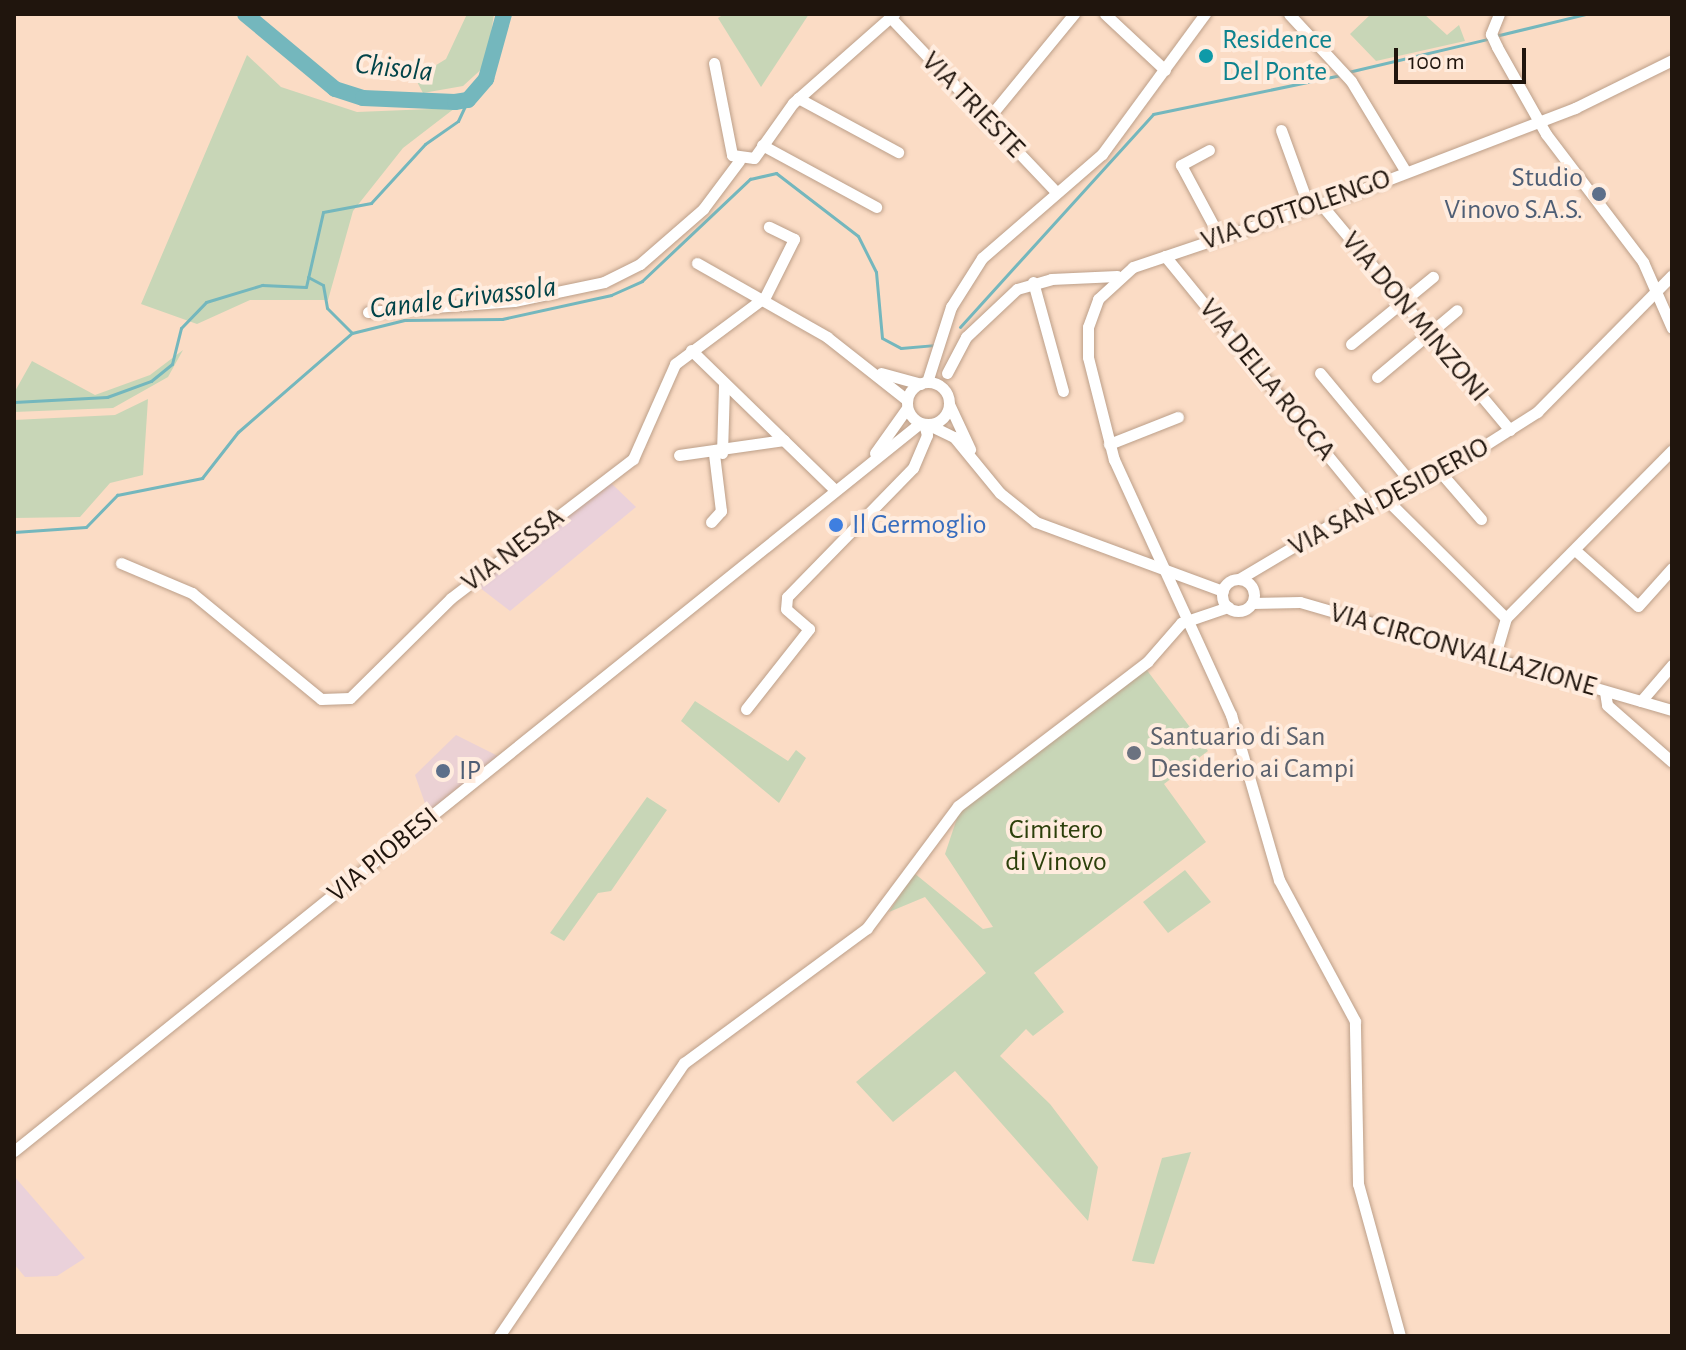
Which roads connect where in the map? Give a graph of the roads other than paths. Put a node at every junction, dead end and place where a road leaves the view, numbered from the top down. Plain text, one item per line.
1 (1074, 14) edge
2 (1105, 14) edge
3 (1205, 14) edge
4 (1289, 14) edge
5 (1499, 14) edge
6 (892, 16) edge
7 (1672, 60) edge
8 (714, 63) dead end
9 (1165, 70) junction
10 (798, 98) junction
11 (986, 121) junction
12 (1539, 121) junction
13 (1281, 130) dead end
14 (762, 145) junction
15 (1209, 150) dead end
16 (898, 152) dead end
17 (736, 158) junction
18 (1406, 172) junction
19 (1056, 192) junction
20 (1315, 205) junction
21 (876, 207) dead end
22 (769, 227) dead end
23 (1219, 236) junction
24 (1165, 256) junction
25 (697, 263) dead end
26 (1672, 275) edge
27 (1117, 276) junction
28 (1433, 277) dead end
29 (1033, 282) junction
30 (961, 287) junction
31 (1656, 291) junction
32 (762, 302) junction
33 (1402, 302) junction
34 (1457, 310) dead end
35 (368, 312) dead end
36 (1672, 328) edge
37 (1429, 333) junction
38 (1351, 344) dead end
39 (691, 350) junction
40 (877, 371) junction
41 (947, 373) junction
42 (1320, 373) dead end
43 (1377, 377) dead end
44 (924, 383) junction
45 (724, 385) junction
46 (1063, 391) dead end
47 (948, 400) junction
48 (907, 404) junction
49 (1178, 417) dead end
50 (923, 424) junction
51 (1510, 430) junction
52 (784, 440) junction
53 (1109, 444) junction
54 (1672, 450) edge
55 (718, 454) junction
56 (679, 455) dead end
57 (975, 461) junction
58 (864, 467) junction
59 (1441, 473) junction
60 (1413, 485) junction
61 (835, 490) junction
62 (1385, 498) junction
63 (1368, 505) junction
64 (1481, 519) dead end
65 (711, 522) dead end
66 (1575, 550) junction
67 (121, 563) dead end
68 (1166, 565) junction
69 (1672, 568) edge
70 (1249, 586) junction
71 (1224, 590) junction
72 (1228, 607) junction
73 (1208, 611) junction
74 (1191, 617) junction
75 (1506, 618) junction
76 (1494, 659) junction
77 (1672, 665) edge
78 (1605, 692) junction
79 (1641, 701) junction
80 (746, 709) dead end
81 (1672, 710) edge
82 (1672, 762) edge
83 (14, 1151) edge
84 (499, 1336) edge
85 (1400, 1336) edge

1 - 11 street
2 - 9 street
3 - 9 street
4 - 18 street
5 - 12 street
6 - 10 street
6 - 11 street, VIA TRIESTE
7 - 12 street, VIA COTTOLENGO
8 - 17 street
9 - 19 street
10 - 14 street
10 - 16 street
11 - 19 street, VIA TRIESTE
12 - 18 street, VIA COTTOLENGO
12 - 31 street
13 - 20 street, VIA DON MINZONI
14 - 17 street
14 - 21 street
15 - 23 street
17 - 35 street
18 - 20 street, VIA COTTOLENGO
19 - 30 street
20 - 23 street, VIA COTTOLENGO
20 - 33 street, VIA DON MINZONI
22 - 32 street
23 - 24 street, VIA COTTOLENGO
24 - 27 street, VIA COTTOLENGO
24 - 63 street, VIA DELLA ROCCA
25 - 32 street
26 - 31 street, VIA SAN DESIDERIO
27 - 29 street, VIA COTTOLENGO
27 - 53 street
28 - 33 street
29 - 41 street, VIA COTTOLENGO
29 - 46 street
30 - 41 street
30 - 44 street
31 - 36 street
31 - 51 street, VIA SAN DESIDERIO
32 - 39 street, VIA NESSA
32 - 40 street
33 - 37 street, VIA DON MINZONI
33 - 38 street
34 - 37 street
37 - 43 street
37 - 51 street, VIA DON MINZONI
39 - 45 street
39 - 67 street, VIA NESSA
40 - 44 street
40 - 48 street
41 - 47 street
42 - 60 street
44 - 47 street
44 - 48 street, VIA PIOBESI
45 - 52 street
45 - 55 street
47 - 50 street, VIA PIOBESI
47 - 57 street
48 - 50 street
48 - 58 street, VIA PIOBESI
49 - 53 street
50 - 57 street
50 - 58 street, VIA PIOBESI
50 - 80 street
51 - 59 street, VIA SAN DESIDERIO
52 - 55 street
52 - 61 street
53 - 68 street
54 - 66 street
55 - 56 street
55 - 65 street
57 - 68 street
58 - 61 street, VIA PIOBESI
59 - 60 street, VIA SAN DESIDERIO
59 - 64 street
60 - 62 street, VIA SAN DESIDERIO
61 - 83 street, VIA PIOBESI
62 - 63 street, VIA SAN DESIDERIO
62 - 75 street
63 - 70 street, VIA SAN DESIDERIO
66 - 69 street
66 - 75 street
68 - 71 street
68 - 74 street
70 - 71 street
70 - 72 street
70 - 76 street, VIA CIRCONVALLAZIONE
71 - 72 street
71 - 73 street
72 - 73 street
73 - 74 street
74 - 84 street
74 - 85 street
75 - 76 street
76 - 78 street, VIA CIRCONVALLAZIONE
77 - 79 street
78 - 79 street, VIA CIRCONVALLAZIONE
78 - 82 street
79 - 81 street, VIA CIRCONVALLAZIONE

